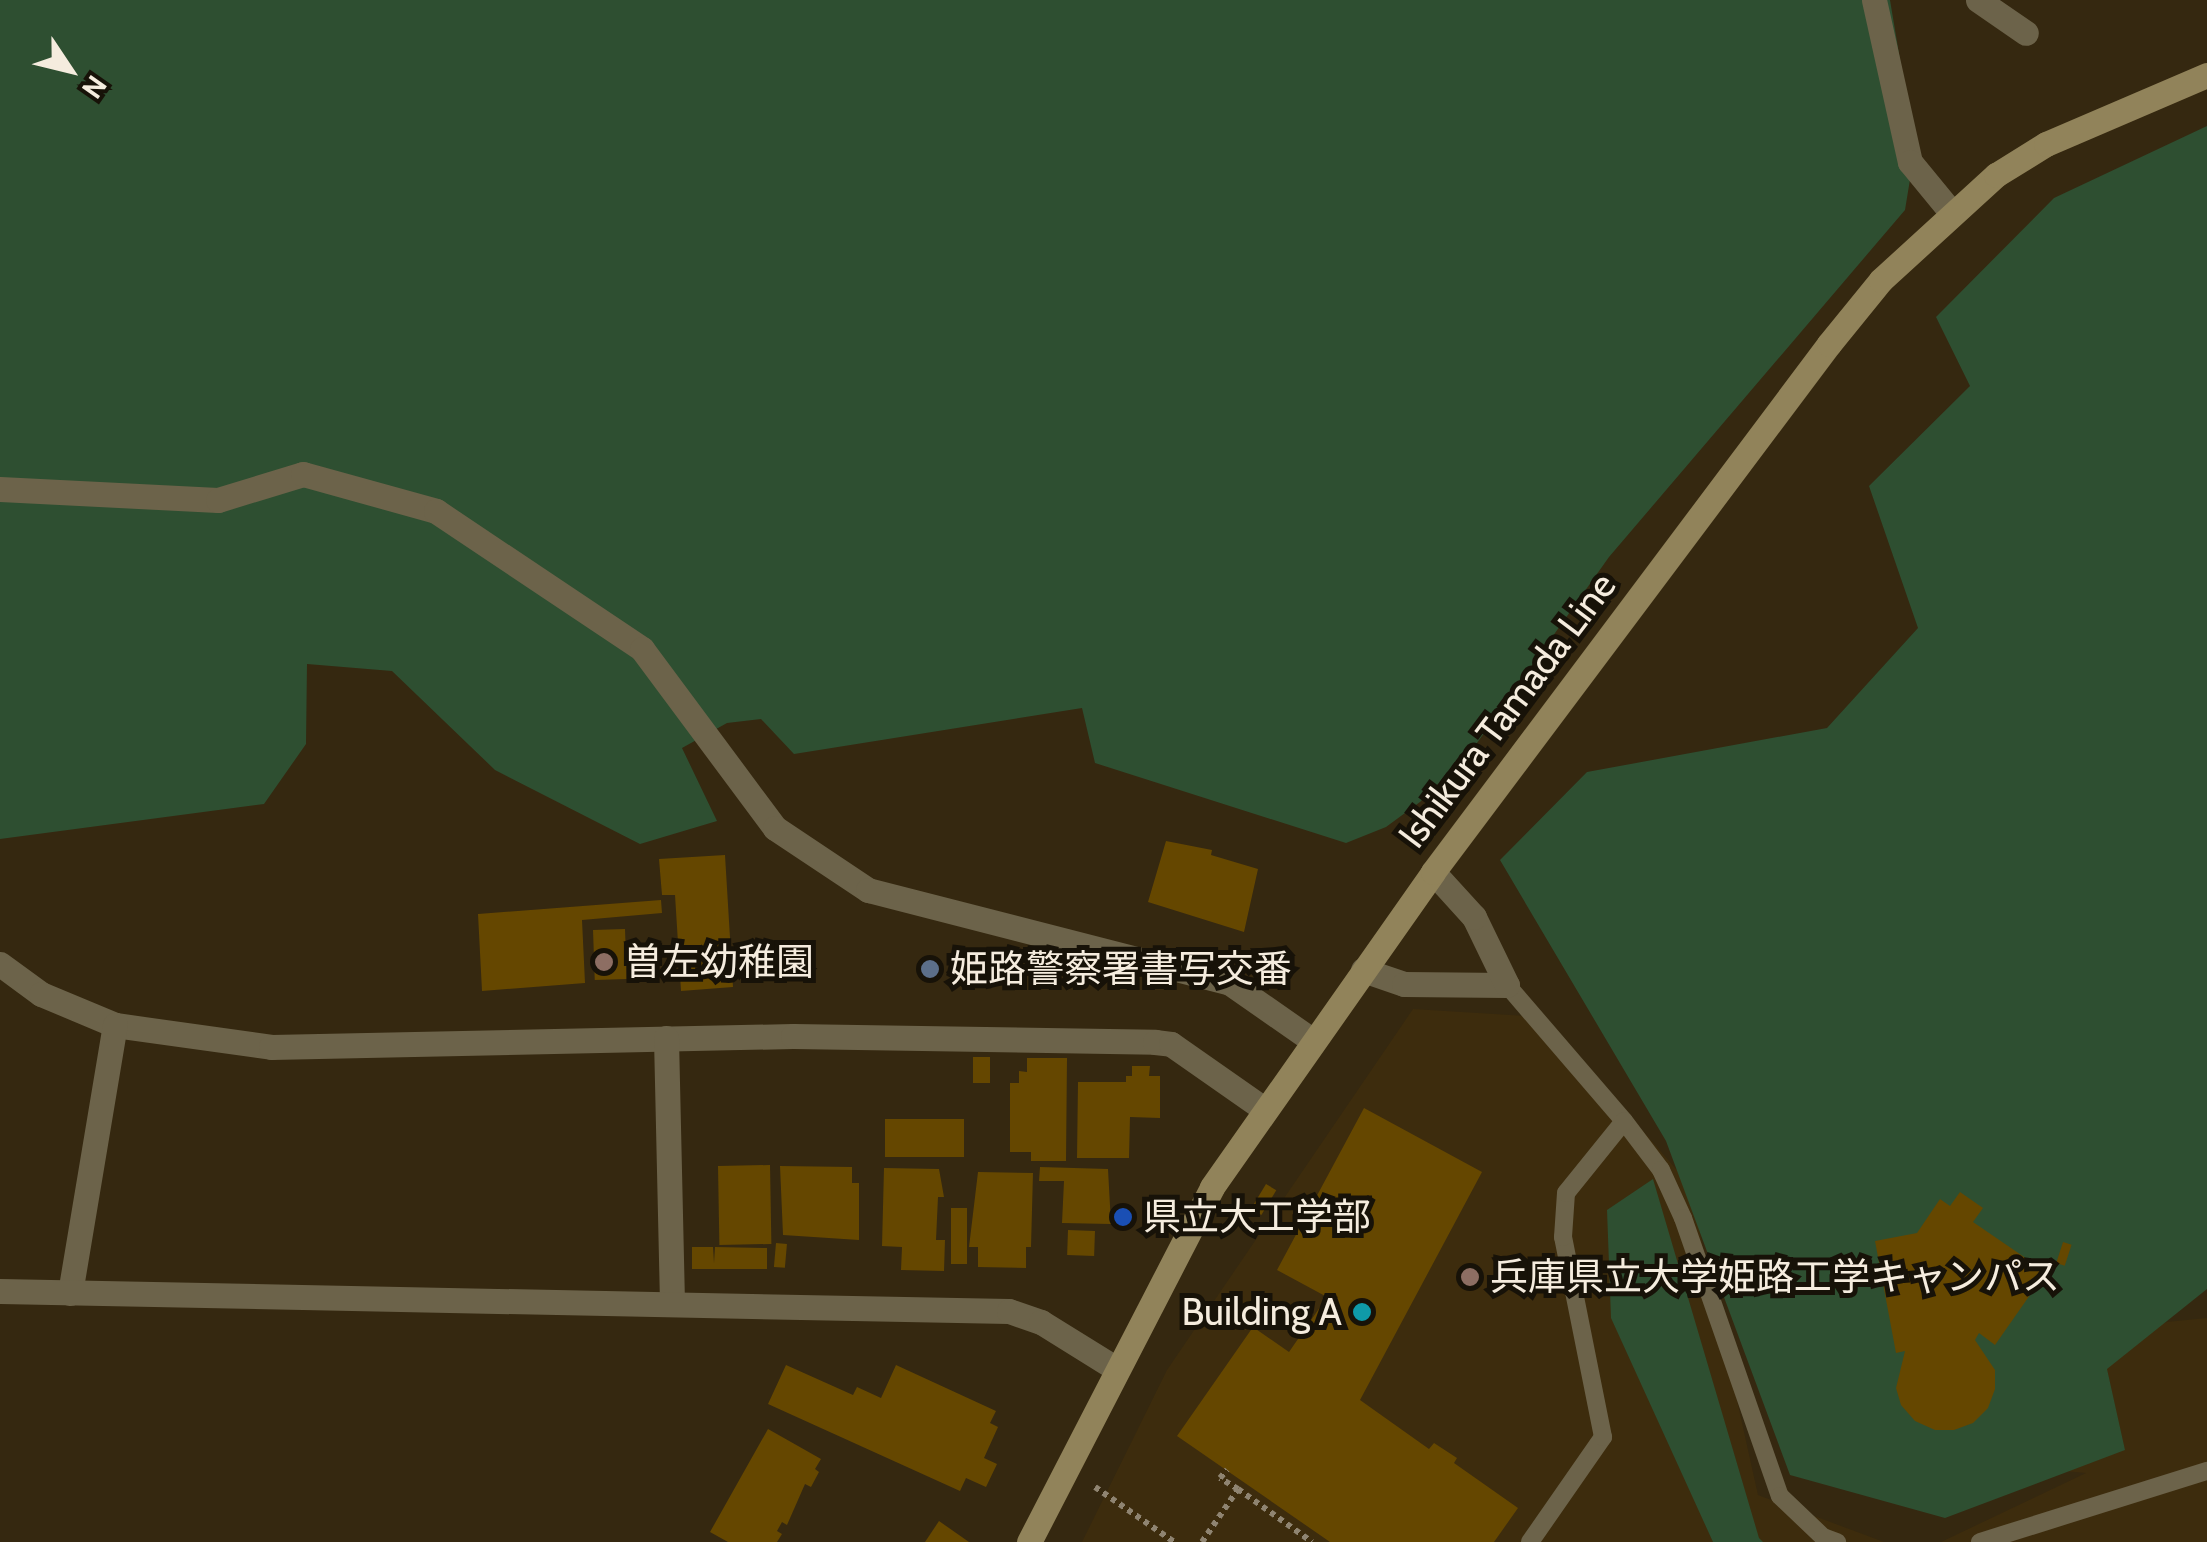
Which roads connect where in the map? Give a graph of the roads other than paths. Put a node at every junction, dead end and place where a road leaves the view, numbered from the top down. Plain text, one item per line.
1 (1874, 0) edge
2 (1978, 0) edge
3 (2026, 33) dead end
4 (2207, 74) edge
5 (1952, 212) junction
6 (0, 489) edge
7 (1433, 872) junction
8 (0, 964) edge
9 (1363, 970) junction
10 (1507, 985) junction
11 (115, 1025) junction
12 (666, 1038) junction
13 (1313, 1041) junction
14 (1264, 1109) junction
15 (1624, 1121) junction
16 (0, 1291) edge
17 (70, 1292) junction
18 (672, 1304) junction
19 (1116, 1368) junction
20 (2207, 1471) edge
21 (1828, 1540) edge
22 (1029, 1542) edge
23 (1530, 1542) edge
24 (1980, 1542) edge

1 - 5 street
2 - 3 street
4 - 5 main road, Ishikura Tamada Line
5 - 7 main road, Ishikura Tamada Line
6 - 13 street
7 - 9 main road, Ishikura Tamada Line
7 - 10 street
8 - 11 street
9 - 10 street
9 - 13 main road, Ishikura Tamada Line
10 - 15 lane
11 - 12 street
11 - 17 street
12 - 14 street
12 - 18 street
13 - 14 main road, Ishikura Tamada Line
14 - 19 main road, Ishikura Tamada Line
15 - 21 lane
15 - 23 lane
16 - 17 street
17 - 18 street
18 - 19 street
19 - 22 main road, Ishikura Tamada Line
20 - 24 lane

